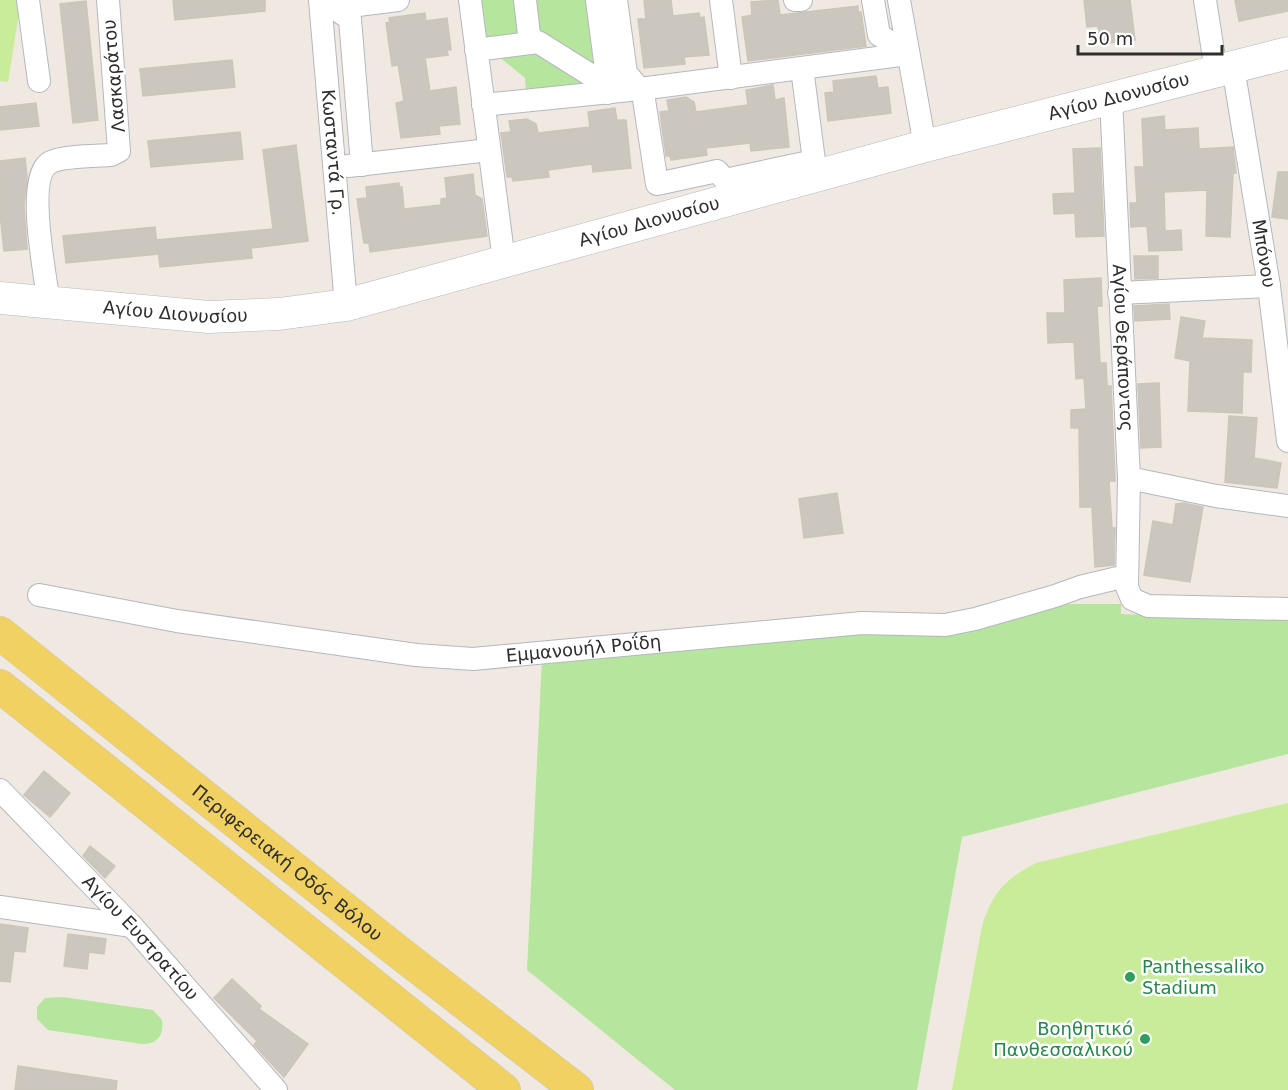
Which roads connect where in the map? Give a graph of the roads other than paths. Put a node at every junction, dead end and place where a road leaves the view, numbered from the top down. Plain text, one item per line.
1 (28, 0) edge
2 (108, 0) edge
3 (398, 0) edge
4 (470, 0) edge
5 (525, 0) edge
6 (597, 0) edge
7 (606, 0) edge
8 (616, 0) edge
9 (721, 0) edge
10 (795, 0) edge
11 (801, 0) edge
12 (873, 0) edge
13 (899, 0) edge
14 (1205, 0) edge
15 (329, 2) edge
16 (530, 43) junction
17 (476, 50) junction
18 (1288, 53) edge
19 (902, 55) junction
20 (802, 68) junction
21 (1225, 69) junction
22 (731, 78) junction
23 (39, 81) dead end
24 (621, 91) junction
25 (1111, 98) junction
26 (483, 105) junction
27 (925, 146) junction
28 (489, 150) junction
29 (362, 165) junction
30 (334, 168) junction
31 (653, 221) junction
32 (504, 261) junction
33 (1269, 286) junction
34 (1119, 294) junction
35 (0, 298) edge
36 (49, 304) junction
37 (346, 304) junction
38 (1281, 329) edge
39 (1288, 441) edge
40 (1129, 478) junction
41 (1288, 506) edge
42 (1126, 576) junction
43 (39, 595) dead end
44 (1288, 609) edge
45 (0, 633) edge
46 (0, 686) edge
47 (0, 790) edge
48 (0, 907) edge
49 (132, 927) junction
50 (276, 1090) edge
51 (504, 1090) edge
52 (577, 1090) edge

1 - 23 street
2 - 36 street, Λασκαράτου
3 - 15 street
4 - 17 street
5 - 16 street
6 - 24 street
7 - 24 street
8 - 24 street
9 - 22 street
10 - 11 street
12 - 19 street
13 - 19 street
14 - 21 street, Μπόνου
15 - 29 street
15 - 30 street, Κωσταντά Γρ.
16 - 17 street
16 - 24 street
17 - 26 street
18 - 21 main road, Αγίου Διονυσίου
19 - 20 street
19 - 27 street
20 - 22 street
20 - 24 street
21 - 25 main road, Αγίου Διονυσίου
21 - 33 street, Μπόνου
22 - 24 street
24 - 26 street
24 - 31 street
25 - 27 main road, Αγίου Διονυσίου
25 - 34 street, Αγίου Θεράποντος
26 - 28 street
27 - 31 main road, Αγίου Διονυσίου
28 - 29 street
28 - 32 street
29 - 30 street
30 - 37 street, Κωσταντά Γρ.
31 - 32 main road, Αγίου Διονυσίου
32 - 37 main road, Αγίου Διονυσίου
33 - 34 street
33 - 38 street, Μπόνου
34 - 40 street, Αγίου Θεράποντος
35 - 36 main road, Αγίου Διονυσίου
36 - 37 main road, Αγίου Διονυσίου
38 - 39 street, Μπόνου
40 - 41 street
40 - 42 street, Αγίου Θεράποντος
42 - 43 street, Εμμανουήλ Ροΐδη
42 - 44 street, Αγίου Θεράποντος
45 - 52 main road, Περιφερειακή Οδός Βόλου
46 - 51 main road
47 - 49 street, Αγίου Ευστρατίου
48 - 49 street
49 - 50 street, Αγίου Ευστρατίου

